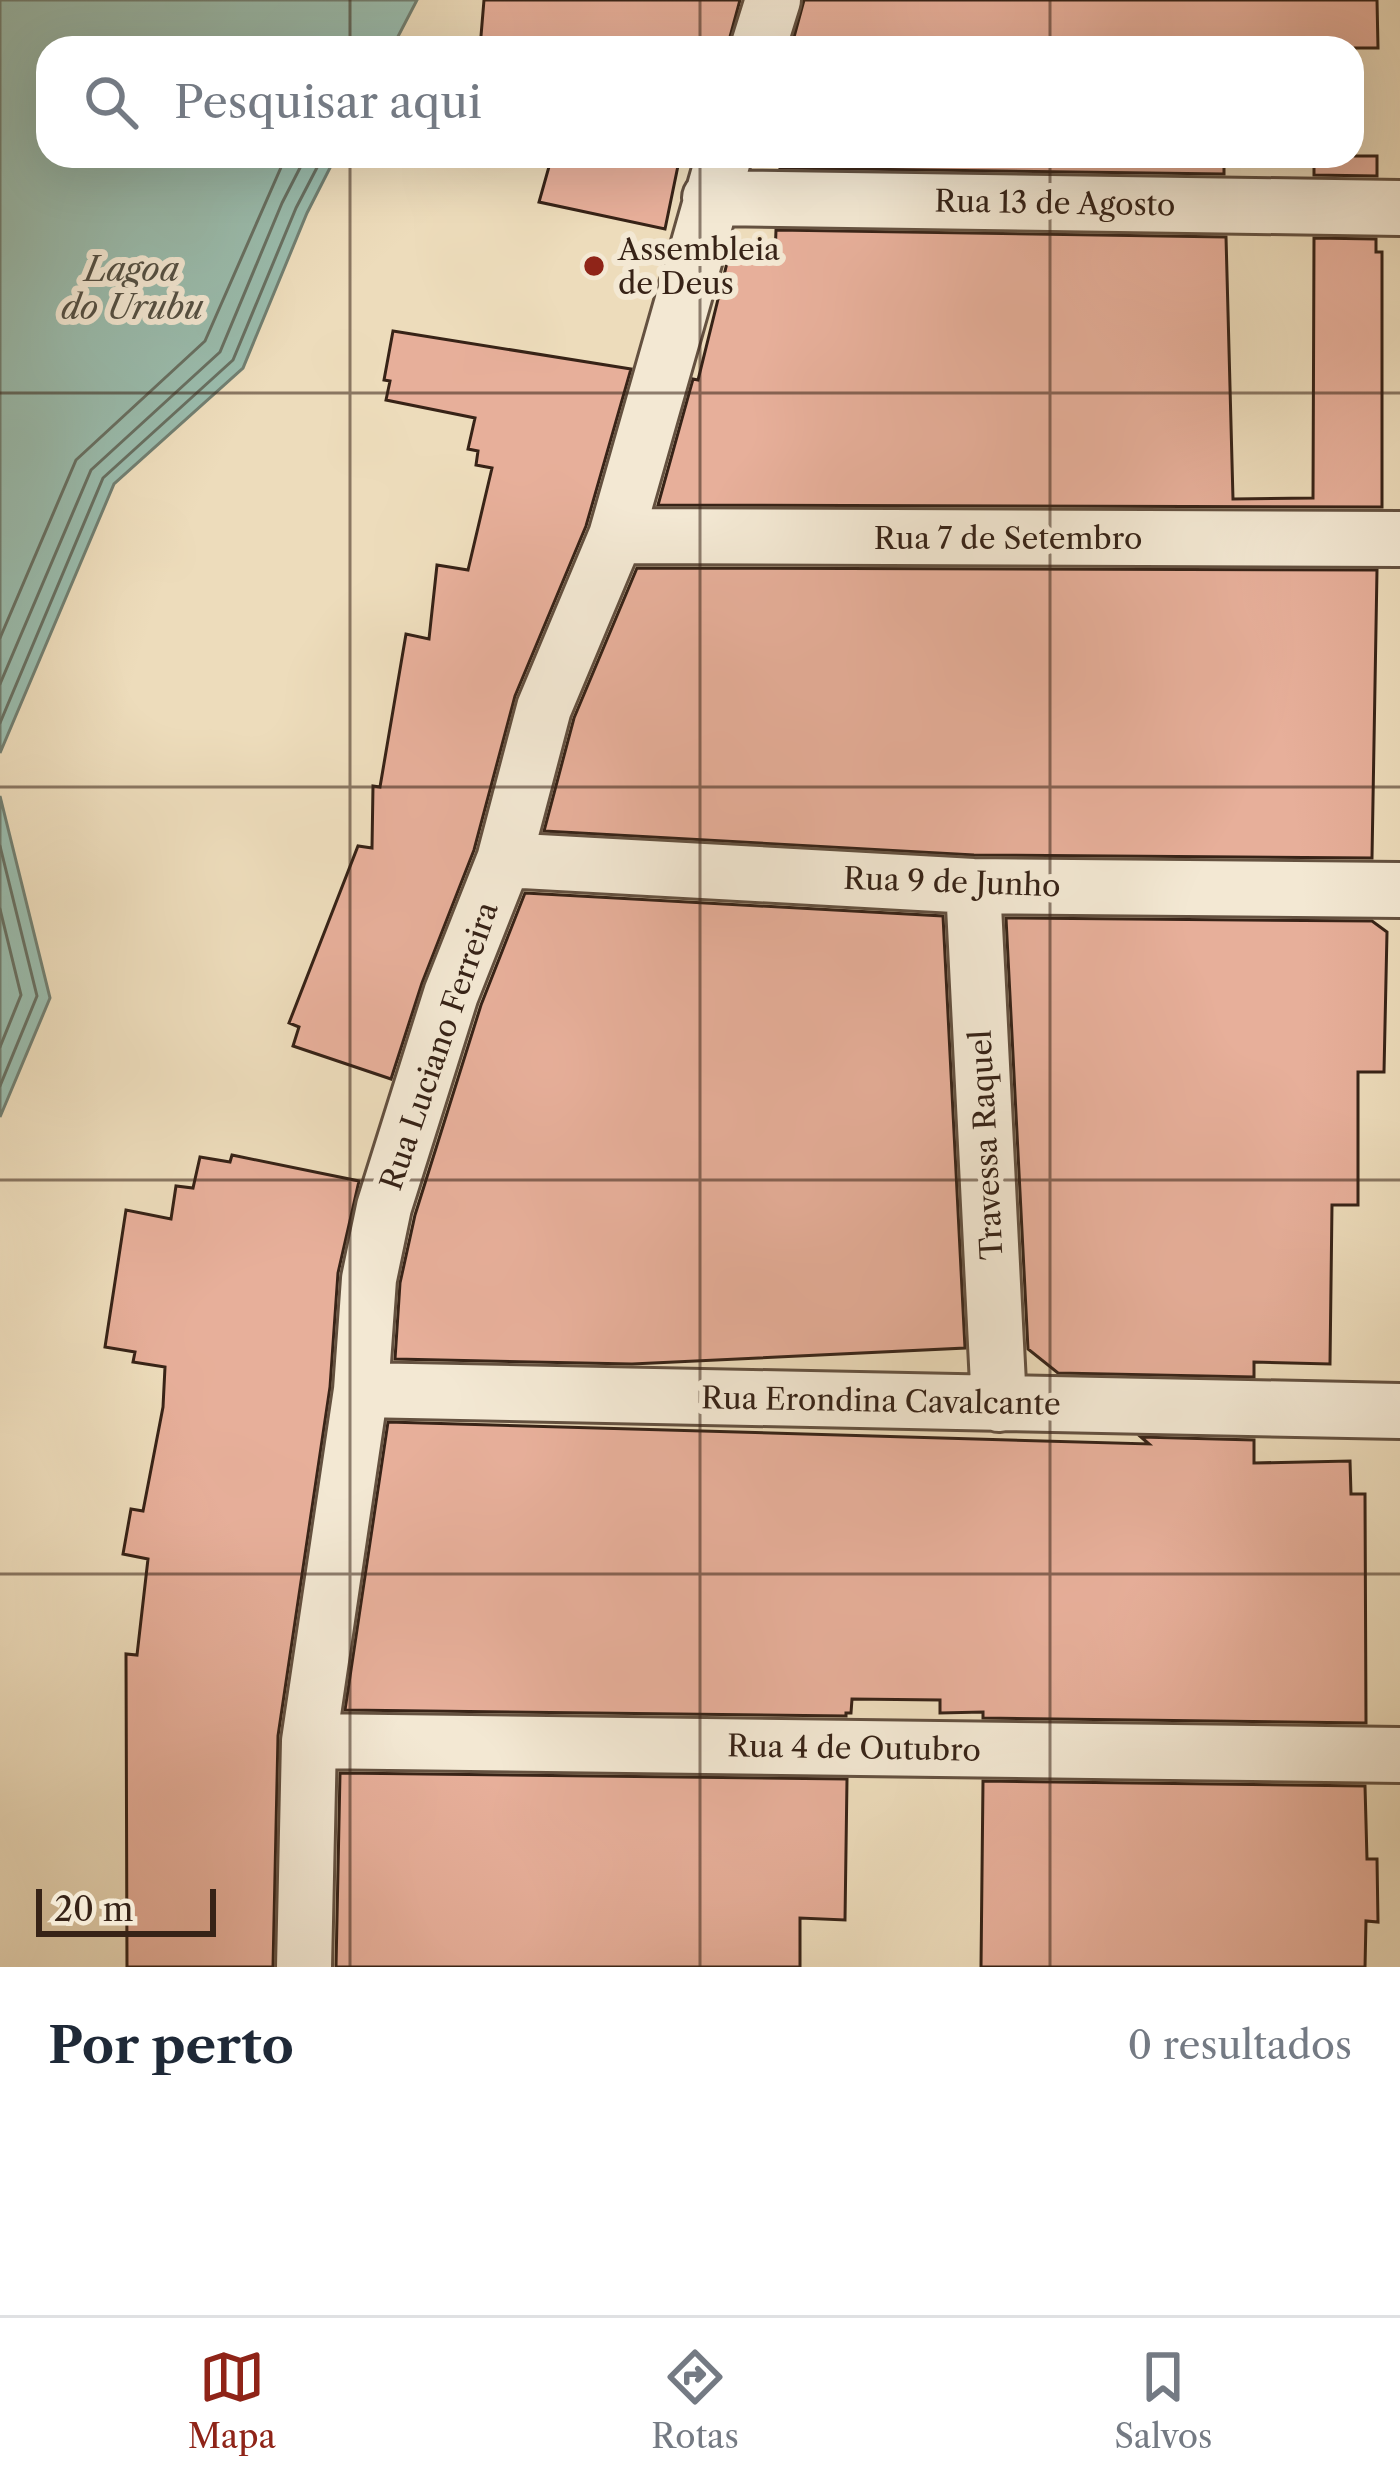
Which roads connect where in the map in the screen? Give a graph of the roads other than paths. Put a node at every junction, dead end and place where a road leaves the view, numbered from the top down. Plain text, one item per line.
1 (773, 0) edge
2 (762, 36) edge
3 (717, 177) edge
4 (1400, 208) edge
5 (616, 536) junction
6 (1400, 539) edge
7 (505, 860) junction
8 (974, 886) junction
9 (1400, 890) edge
10 (362, 1390) junction
11 (998, 1404) junction
12 (1400, 1411) edge
13 (309, 1741) junction
14 (1400, 1755) edge
15 (304, 1967) edge

1 - 2 street
3 - 4 street, Rua 13 de Agosto
3 - 5 street, Rua Luciano Ferreira
5 - 6 street, Rua 7 de Setembro
5 - 7 street, Rua Luciano Ferreira
7 - 8 street, Rua 9 de Junho
7 - 10 street, Rua Luciano Ferreira
8 - 9 street, Rua 9 de Junho
8 - 11 street, Travessa Raquel
10 - 11 street, Rua Erondina Cavalcante
10 - 13 street, Rua Luciano Ferreira
11 - 12 street, Rua Erondina Cavalcante
13 - 14 street, Rua 4 de Outubro
13 - 15 street, Rua Luciano Ferreira

